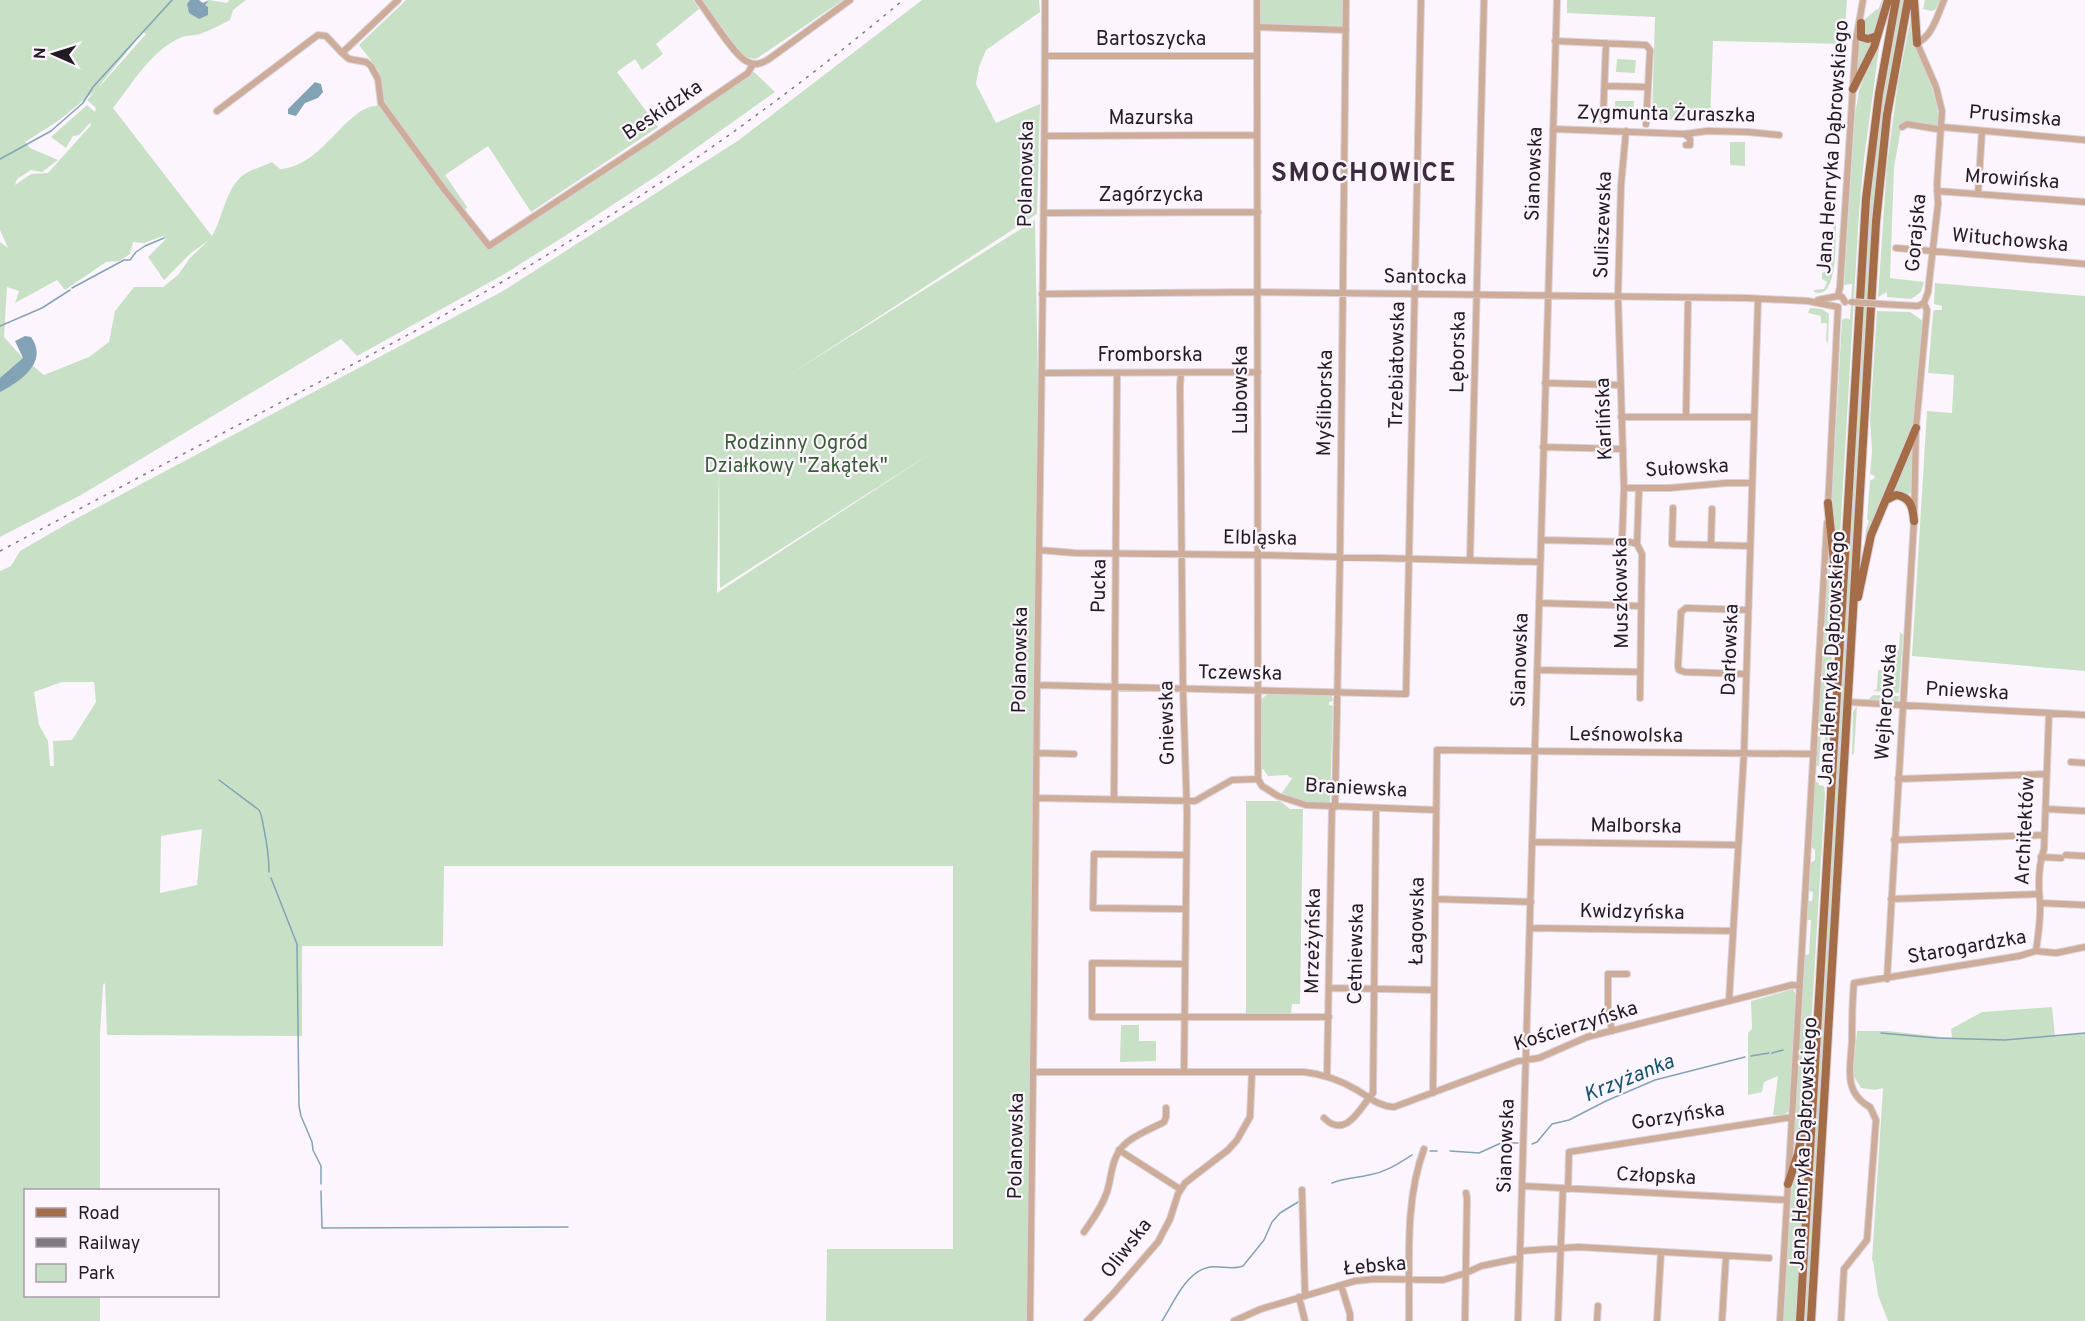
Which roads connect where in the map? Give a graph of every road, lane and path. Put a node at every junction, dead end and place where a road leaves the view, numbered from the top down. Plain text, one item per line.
1 (398, 0) edge
2 (698, 0) edge
3 (850, 0) edge
4 (1045, 0) edge
5 (1257, 0) edge
6 (1346, 0) edge
7 (1422, 0) edge
8 (1484, 0) edge
9 (1557, 0) edge
10 (1863, 0) edge
11 (1888, 0) edge
12 (1896, 0) edge
13 (1908, 0) edge
14 (1914, 0) edge
15 (1944, 0) edge
16 (1861, 23) dead end
17 (1257, 27) junction
18 (1346, 30) junction
19 (1877, 36) junction
20 (1555, 41) junction
21 (1606, 43) junction
22 (1917, 43) junction
23 (342, 53) junction
24 (1045, 56) junction
25 (1257, 56) junction
26 (753, 64) junction
27 (1605, 86) junction
28 (1648, 87) junction
29 (1853, 89) junction
30 (217, 111) dead end
31 (1603, 120) dead end
32 (1646, 124) dead end
33 (1902, 127) dead end
34 (1939, 128) junction
35 (1552, 129) junction
36 (1626, 131) junction
37 (1983, 131) junction
38 (1685, 134) junction
39 (1257, 135) junction
40 (1779, 135) dead end
41 (1045, 136) junction
42 (2085, 140) edge
43 (1686, 146) dead end
44 (1937, 191) junction
45 (1978, 194) junction
46 (2085, 202) edge
47 (1258, 212) junction
48 (1044, 213) junction
49 (1896, 248) dead end
50 (1932, 251) junction
51 (2085, 264) edge
52 (1258, 292) junction
53 (1343, 293) junction
54 (1042, 294) junction
55 (1416, 295) junction
56 (1477, 295) junction
57 (1548, 296) junction
58 (1618, 296) junction
59 (1837, 296) junction
60 (1688, 298) junction
61 (1758, 299) junction
62 (1808, 301) junction
63 (1848, 302) junction
64 (1924, 303) junction
65 (1837, 306) junction
66 (1258, 372) junction
67 (1042, 373) junction
68 (1117, 373) junction
69 (1181, 373) junction
70 (1545, 383) junction
71 (1620, 385) junction
72 (1621, 417) junction
73 (1686, 417) junction
74 (1754, 417) junction
75 (1916, 428) junction
76 (1544, 447) junction
77 (1623, 449) junction
78 (1752, 483) junction
79 (1624, 488) junction
80 (1639, 488) junction
81 (1885, 500) junction
82 (1828, 503) junction
83 (1673, 508) dead end
84 (1712, 509) dead end
85 (1914, 521) junction
86 (1541, 540) junction
87 (1622, 542) junction
88 (1637, 544) junction
89 (1711, 545) junction
90 (1750, 546) junction
91 (1039, 549) junction
92 (1117, 553) junction
93 (1181, 555) junction
94 (1258, 555) junction
95 (1340, 557) junction
96 (1410, 559) junction
97 (1470, 560) junction
98 (1540, 562) junction
99 (1539, 603) junction
100 (1641, 606) junction
101 (1748, 610) junction
102 (1840, 635) junction
103 (1851, 635) junction
104 (1537, 669) junction
105 (1640, 672) junction
106 (1746, 674) junction
107 (1037, 685) junction
108 (1115, 687) junction
109 (1183, 689) junction
110 (1258, 690) junction
111 (1338, 692) junction
112 (1406, 694) joint
113 (1640, 698) dead end
114 (1848, 702) junction
115 (1902, 705) junction
116 (2049, 713) junction
117 (2085, 715) edge
118 (1437, 750) joint
119 (1535, 751) junction
120 (1036, 753) junction
121 (1074, 753) dead end
122 (1744, 753) junction
123 (1814, 754) junction
124 (2071, 762) dead end
125 (2085, 763) edge
126 (2046, 774) junction
127 (1258, 779) junction
128 (1898, 779) junction
129 (1036, 798) junction
130 (1114, 800) junction
131 (1186, 802) junction
132 (1334, 806) junction
133 (1376, 808) junction
134 (2046, 809) junction
135 (1436, 810) junction
136 (2085, 811) edge
137 (2044, 835) junction
138 (1894, 840) junction
139 (1532, 843) junction
140 (1738, 845) junction
141 (1186, 855) junction
142 (2085, 856) edge
143 (2041, 857) junction
144 (2038, 894) junction
145 (1435, 899) junction
146 (1891, 899) junction
147 (1531, 902) junction
148 (2040, 903) junction
149 (2085, 905) edge
150 (1186, 909) junction
151 (1530, 928) junction
152 (1733, 931) junction
153 (2085, 947) edge
154 (2036, 951) junction
155 (1185, 964) junction
156 (1628, 974) dead end
157 (1887, 979) junction
158 (1800, 986) junction
159 (1329, 988) junction
160 (1373, 989) junction
161 (1434, 990) junction
162 (1729, 1001) junction
163 (1329, 1017) junction
164 (1185, 1018) junction
165 (1612, 1031) junction
166 (1527, 1059) junction
167 (1034, 1072) junction
168 (1184, 1072) junction
169 (1252, 1072) junction
170 (1814, 1072) junction
171 (1327, 1076) junction
172 (1433, 1093) junction
173 (1368, 1098) junction
174 (1166, 1108) dead end
175 (1792, 1117) junction
176 (1323, 1118) dead end
177 (1424, 1149) dead end
178 (1119, 1150) junction
179 (1788, 1184) junction
180 (1522, 1186) junction
181 (1565, 1188) junction
182 (1180, 1189) junction
183 (1302, 1190) dead end
184 (1466, 1193) dead end
185 (1787, 1200) junction
186 (1084, 1232) dead end
187 (1560, 1249) junction
188 (1661, 1252) junction
189 (1520, 1255) junction
190 (1726, 1256) junction
191 (1769, 1258) dead end
192 (1466, 1273) junction
193 (1410, 1280) junction
194 (1341, 1285) junction
195 (1302, 1296) junction
196 (1598, 1306) dead end
197 (1030, 1321) edge
198 (1087, 1321) edge
199 (1234, 1321) edge
200 (1305, 1321) edge
201 (1350, 1321) edge
202 (1409, 1321) edge
203 (1465, 1321) edge
204 (1518, 1321) edge
205 (1558, 1321) edge
206 (1598, 1321) edge
207 (1657, 1321) edge
208 (1722, 1321) edge
209 (1780, 1321) edge
210 (1800, 1321) edge
211 (1813, 1321) edge
212 (1841, 1321) edge

1 - 23 street
2 - 26 street
3 - 26 street, Beskidzka
4 - 24 street, Polanowska
5 - 17 street, Lubowska
6 - 18 street, Myśliborska
7 - 55 street, Trzebiatowska
8 - 56 street, Lęborska
9 - 20 street, Sianowska
10 - 29 street, Jana Henryka Dąbrowskiego
11 - 19 main road
12 - 102 main road, Jana Henryka Dąbrowskiego
13 - 103 main road, Jana Henryka Dąbrowskiego
14 - 22 main road
15 - 22 street
16 - 19 main road
17 - 18 street
17 - 25 street, Lubowska
18 - 53 street, Myśliborska
19 - 29 main road
20 - 21 street
20 - 35 street, Sianowska
21 - 27 street
21 - 28 street
22 - 34 street, Gorajska
23 - 26 street, Beskidzka
23 - 30 street
24 - 25 street, Bartoszycka
24 - 41 street, Polanowska
25 - 39 street, Lubowska
27 - 28 street
27 - 31 street
28 - 32 street
29 - 59 street, Jana Henryka Dąbrowskiego
33 - 34 street, Prusimska
34 - 37 street, Prusimska
34 - 44 street, Gorajska
35 - 36 street, Zygmunta Żuraszka
35 - 57 street, Sianowska
36 - 38 street, Zygmunta Żuraszka
36 - 58 street, Suliszewska
37 - 42 street, Prusimska
37 - 45 street
38 - 40 street, Zygmunta Żuraszka
38 - 43 street
39 - 41 street, Mazurska
39 - 47 street, Lubowska
41 - 48 street, Polanowska
44 - 45 street, Mrowińska
44 - 50 street, Gorajska
45 - 46 street, Mrowińska
47 - 48 street, Zagórzycka
47 - 52 street, Lubowska
48 - 54 street, Polanowska
49 - 50 street, Wituchowska
50 - 51 street, Wituchowska
50 - 64 street, Gorajska
52 - 53 street, Santocka
52 - 54 street, Santocka
52 - 66 street, Lubowska
53 - 55 street, Santocka
53 - 95 street, Myśliborska
54 - 67 street, Polanowska
55 - 56 street, Santocka
55 - 96 street, Trzebiatowska
56 - 57 street, Santocka
56 - 97 street, Lęborska
57 - 58 street, Santocka
57 - 70 street, Sianowska
58 - 60 street, Santocka
58 - 71 street, Karlińska
59 - 62 street, Santocka
59 - 63 street
59 - 65 street, Jana Henryka Dąbrowskiego
60 - 61 street, Santocka
60 - 73 street
61 - 62 street, Santocka
61 - 74 street, Darłowska
62 - 65 street, Santocka
63 - 64 street, bridge
63 - 65 street
64 - 75 street, Gorajska
65 - 82 street, Jana Henryka Dąbrowskiego
66 - 69 street, Fromborska
66 - 94 street, Lubowska
67 - 68 street, Fromborska
67 - 91 street, Polanowska
68 - 69 street, Fromborska
68 - 92 street, Pucka
69 - 93 street, Gniewska
70 - 71 street
70 - 76 street, Sianowska
71 - 72 street, Karlińska
72 - 73 street
72 - 77 street, Karlińska
73 - 74 street
74 - 78 street, Darłowska
75 - 81 main road
75 - 85 street, Wejherowska
76 - 77 street
76 - 86 street, Sianowska
77 - 79 street, Karlińska
78 - 80 street, Sułowska
78 - 90 street, Darłowska
79 - 80 street, Sułowska
79 - 87 street, Karlińska
80 - 88 street, Muszkowska
81 - 85 main road
81 - 103 main road
82 - 102 main road
82 - 123 street, Jana Henryka Dąbrowskiego
83 - 89 street
84 - 89 street
85 - 115 street, Wejherowska
86 - 87 street
86 - 98 street, Sianowska
87 - 88 street
88 - 100 street, Muszkowska
89 - 90 street
90 - 101 street, Darłowska
91 - 92 street, Elbląska
91 - 107 street, Polanowska
92 - 93 street, Elbląska
92 - 108 street, Pucka
93 - 94 street, Elbląska
93 - 109 street, Gniewska
94 - 95 street, Elbląska
94 - 110 street, Lubowska
95 - 96 street, Elbląska
95 - 111 street, Myśliborska
96 - 97 street, Elbląska
96 - 112 street, Trzebiatowska
97 - 98 street, Elbląska
98 - 99 street, Sianowska
99 - 100 street
99 - 104 street, Sianowska
100 - 105 street, Muszkowska
101 - 106 street, Darłowska
101 - 106 street
102 - 170 main road, Jana Henryka Dąbrowskiego
103 - 114 main road, Jana Henryka Dąbrowskiego
104 - 105 street
104 - 119 street, Sianowska
105 - 113 street, Muszkowska
106 - 122 street, Darłowska
107 - 108 street, Tczewska
107 - 120 street, Polanowska
108 - 109 street, Tczewska
108 - 130 street, Pucka
109 - 110 street, Tczewska
109 - 131 street, Gniewska
110 - 111 street, Tczewska
110 - 127 street, Lubowska
111 - 112 street, Tczewska
111 - 132 street, Myśliborska
114 - 115 street, Pniewska
114 - 211 main road, Jana Henryka Dąbrowskiego
115 - 116 street, Pniewska
115 - 128 street, Wejherowska
116 - 117 street, Pniewska
116 - 126 street, Architektów
118 - 119 street, Leśnowolska
118 - 135 street, Łagowska
119 - 122 street, Leśnowolska
119 - 139 street, Sianowska
120 - 121 street
120 - 129 street, Polanowska
122 - 123 street, Leśnowolska
122 - 140 street, Darłowska
123 - 158 street, Jana Henryka Dąbrowskiego
124 - 125 street
126 - 128 street
126 - 134 street, Architektów
127 - 131 street
127 - 132 street, Braniewska
128 - 138 street, Wejherowska
129 - 130 street
129 - 167 street, Polanowska
130 - 131 street
131 - 141 street, Gniewska
132 - 133 street, Braniewska
132 - 159 street, Mrzeżyńska
133 - 135 street, Braniewska
133 - 160 street, Cetniewska
134 - 136 street
134 - 137 street, Architektów
135 - 145 street, Łagowska
137 - 138 street
137 - 143 street, Architektów
138 - 146 street, Wejherowska
139 - 140 street, Malborska
139 - 147 street, Sianowska
140 - 152 street, Darłowska
141 - 150 street, Gniewska
141 - 150 street
142 - 143 street
143 - 144 street, Architektów
144 - 146 street
144 - 148 street, Architektów
145 - 147 street
145 - 161 street, Łagowska
146 - 157 street, Wejherowska
147 - 151 street, Sianowska
148 - 149 street
148 - 154 street, Architektów
150 - 155 street, Gniewska
151 - 152 street, Kwidzyńska
151 - 166 street, Sianowska
152 - 162 street, Darłowska
153 - 154 street, Starogardzka
154 - 157 street, Starogardzka
155 - 164 street, Gniewska
155 - 164 street
156 - 165 street
157 - 212 street, Starogardzka
158 - 162 street, Kościerzyńska
158 - 175 street, Jana Henryka Dąbrowskiego
159 - 160 street
159 - 163 street, Mrzeżyńska
160 - 161 street
160 - 173 street, Cetniewska
161 - 172 street, Łagowska
162 - 165 street, Kościerzyńska
163 - 164 street
163 - 171 street, Mrzeżyńska
164 - 168 street, Gniewska
165 - 166 street, Kościerzyńska
166 - 172 street, Kościerzyńska
166 - 180 street, Sianowska
167 - 168 street, Kościerzyńska
167 - 197 street, Polanowska
168 - 169 street, Kościerzyńska
169 - 171 street, Kościerzyńska
169 - 182 street, Oliwska
170 - 179 main road
170 - 210 main road, Jana Henryka Dąbrowskiego
171 - 173 street, Kościerzyńska
172 - 173 street, Kościerzyńska
173 - 176 street
174 - 178 street
175 - 179 street, Jana Henryka Dąbrowskiego
175 - 181 street, Gorzyńska
177 - 193 street
178 - 182 street
178 - 186 street
179 - 185 street, Jana Henryka Dąbrowskiego
180 - 181 street, Człopska
180 - 189 street, Sianowska
181 - 185 street, Człopska
181 - 187 street
182 - 198 street, Oliwska
183 - 195 street
184 - 192 street
185 - 209 street, Jana Henryka Dąbrowskiego
187 - 188 street, Łebska
187 - 189 street, Łebska
187 - 205 street
188 - 190 street, Łebska
188 - 207 street
189 - 192 street, Łebska
189 - 204 street, Sianowska
190 - 191 street, Łebska
190 - 208 street
192 - 193 street, Łebska
192 - 203 street
193 - 194 street, Łebska
193 - 202 street
194 - 195 street, Łebska
194 - 201 street
195 - 199 street, Łebska
195 - 200 street
196 - 206 street

